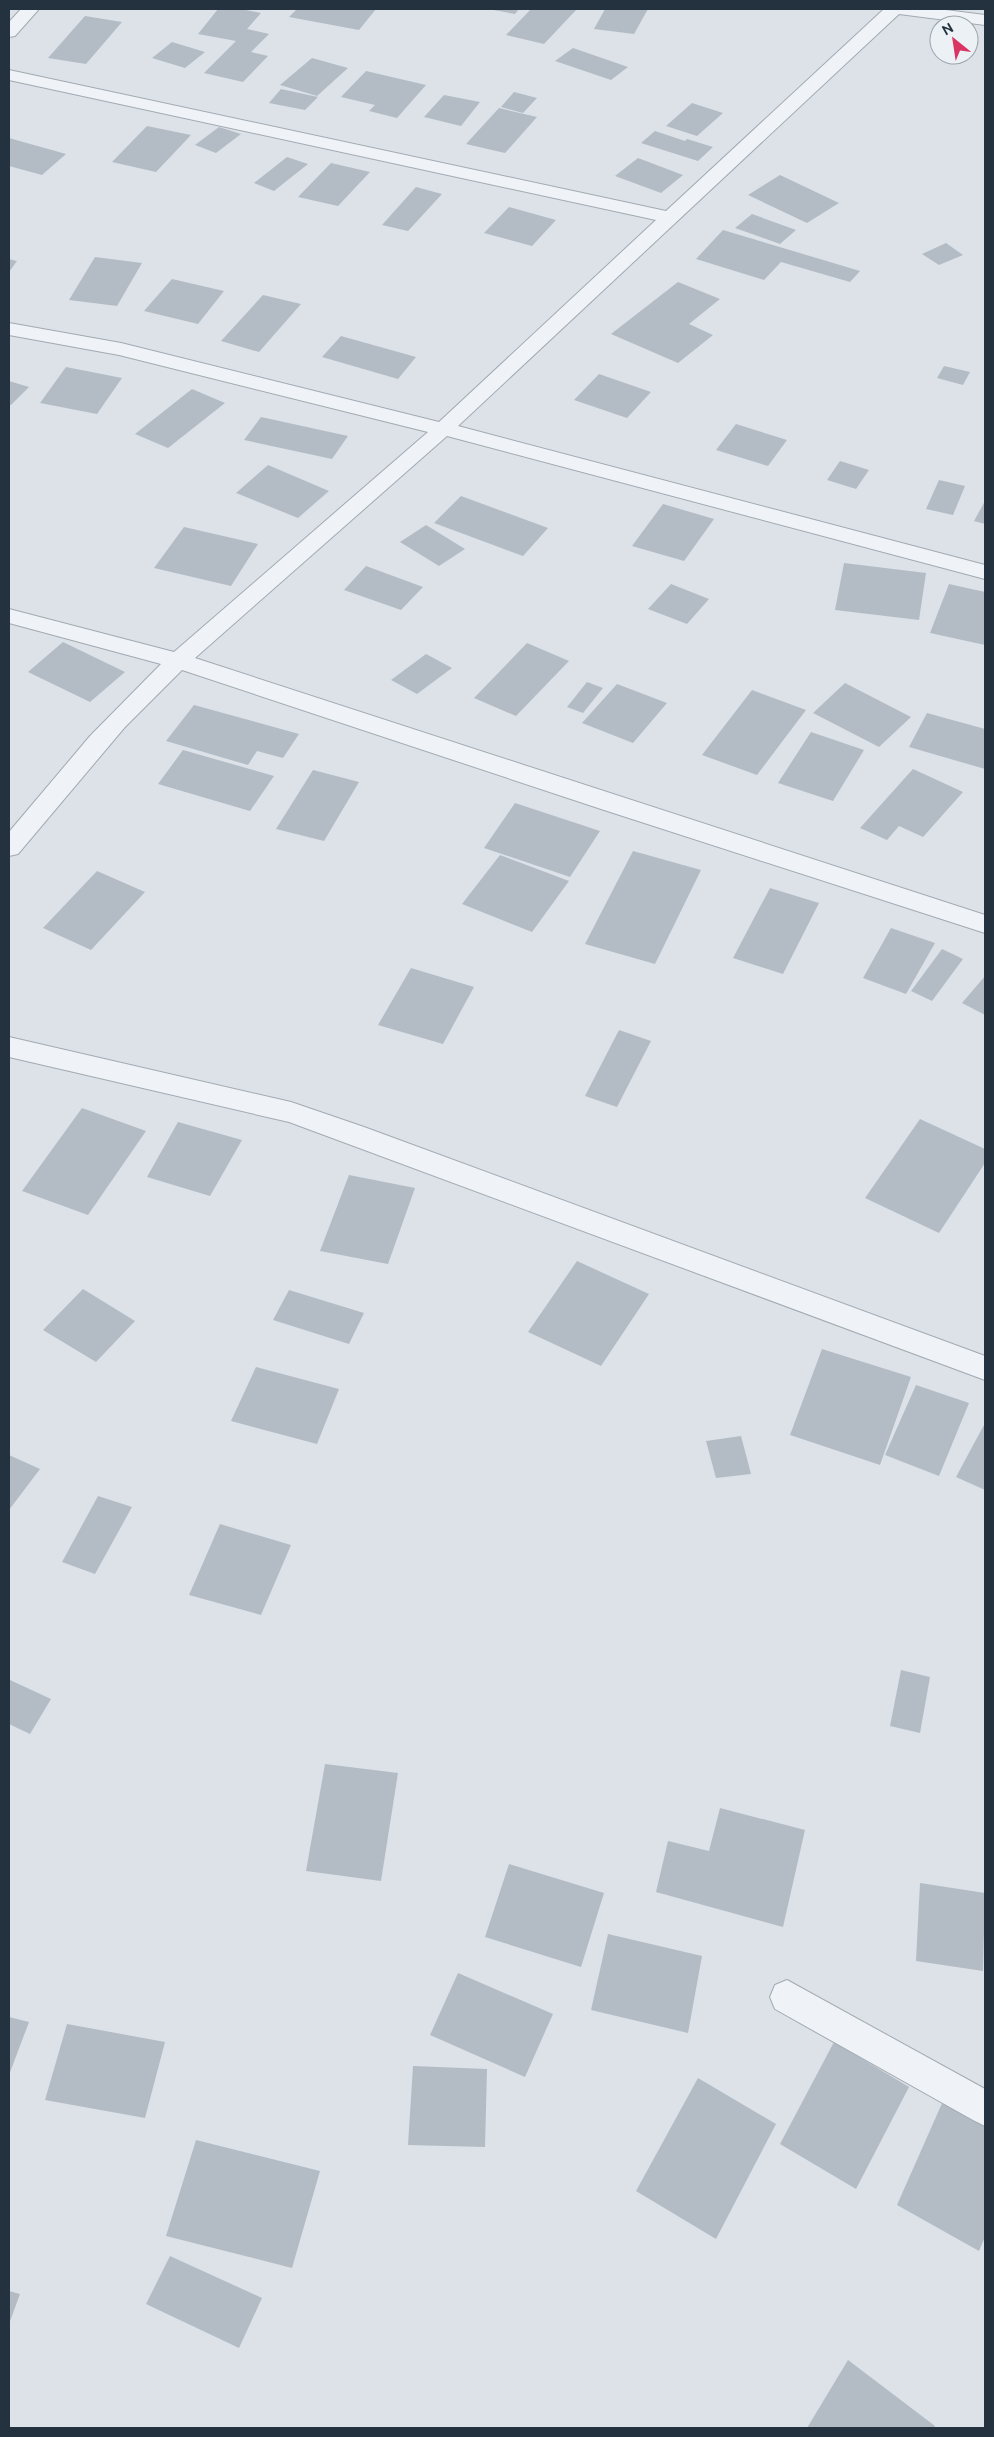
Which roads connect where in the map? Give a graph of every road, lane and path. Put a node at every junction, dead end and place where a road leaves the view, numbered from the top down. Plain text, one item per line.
1 (30, 9) edge
2 (894, 9) edge
3 (902, 9) edge
4 (985, 20) edge
5 (9, 32) edge
6 (9, 75) edge
7 (671, 218) junction
8 (9, 329) edge
9 (443, 429) junction
10 (985, 572) edge
11 (9, 616) edge
12 (179, 661) junction
13 (9, 848) edge
14 (985, 924) edge
15 (9, 1047) edge
16 (985, 1368) edge
17 (787, 1997) dead end
18 (985, 2108) edge

1 - 5 street
2 - 7 street
3 - 4 street
6 - 7 street
7 - 9 street
8 - 9 street
9 - 10 street
9 - 12 street
11 - 12 street
12 - 13 street
12 - 14 street
15 - 16 street
17 - 18 street

